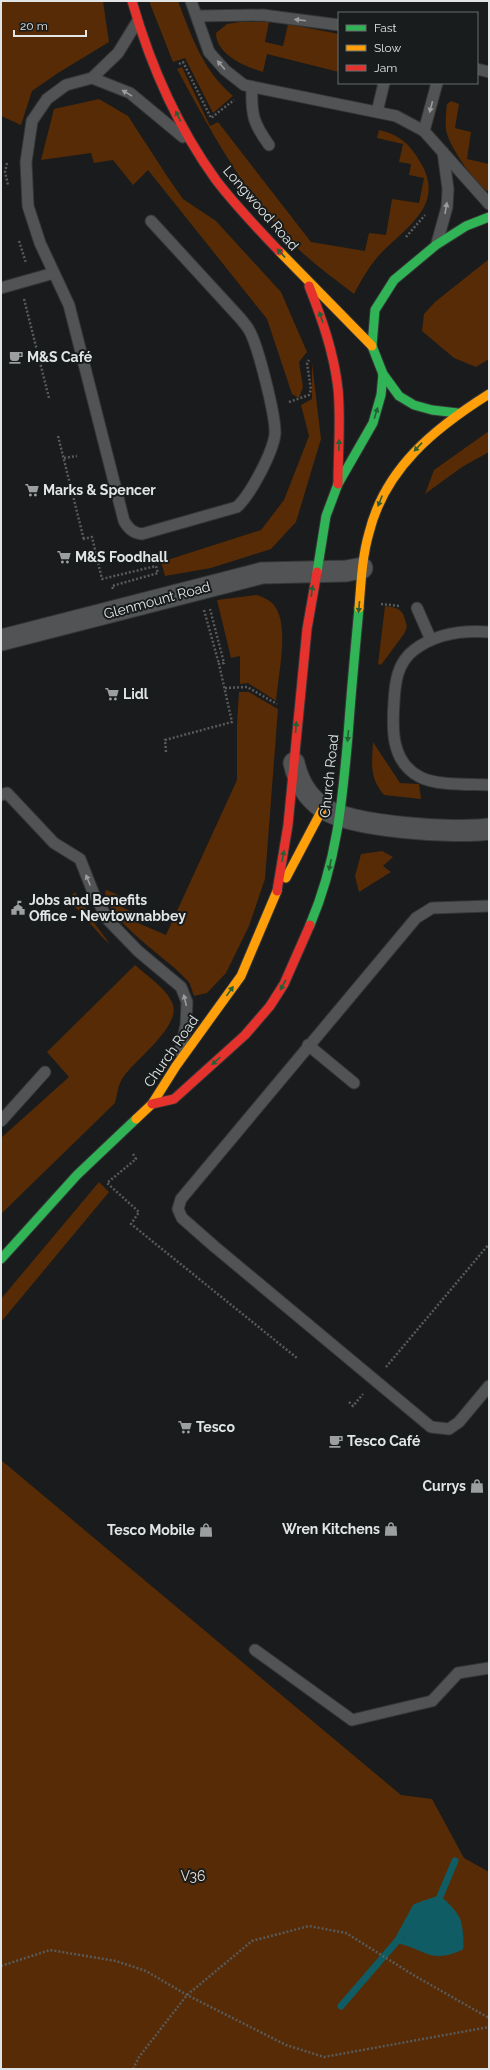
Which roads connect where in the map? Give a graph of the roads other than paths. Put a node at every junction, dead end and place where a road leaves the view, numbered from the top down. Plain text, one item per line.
1 (132, 1) edge
2 (191, 1) edge
3 (197, 16) junction
4 (137, 22) junction
5 (338, 25) edge
6 (478, 69) edge
7 (489, 72) edge
8 (92, 78) junction
9 (384, 84) edge
10 (437, 84) edge
11 (252, 87) junction
12 (377, 112) junction
13 (424, 131) junction
14 (191, 143) junction
15 (269, 145) dead end
16 (443, 152) junction
17 (489, 204) edge
18 (489, 217) edge
19 (151, 221) dead end
20 (436, 245) junction
21 (54, 273) junction
22 (307, 281) junction
23 (1, 288) edge
24 (372, 346) junction
25 (383, 374) junction
26 (489, 394) edge
27 (458, 413) junction
28 (338, 484) junction
29 (362, 568) junction
30 (315, 572) junction
31 (417, 608) road end
32 (489, 632) edge
33 (1, 640) edge
34 (431, 640) junction
35 (294, 762) junction
36 (489, 785) edge
37 (1, 795) edge
38 (332, 812) junction
39 (489, 829) edge
40 (276, 895) junction
41 (489, 906) edge
42 (308, 1045) junction
43 (176, 1066) junction
44 (45, 1072) dead end
45 (354, 1083) dead end
46 (152, 1104) junction
47 (1, 1121) edge
48 (1, 1259) edge
49 (489, 1386) edge
50 (255, 1650) dead end
51 (489, 1668) edge

1 - 4 street, Longwood Road
2 - 3 lane
5 -> 3 lane
11 -> 3 lane
4 - 8 lane
14 -> 4 street, Longwood Road
6 - 7 lane
14 -> 8 lane
8 - 21 lane
9 - 12 lane
10 -> 13 lane
11 - 12 lane
11 - 15 lane
12 - 13 lane
13 - 16 lane
22 -> 14 street, Longwood Road
16 - 17 lane
20 -> 16 lane
18 - 20 street
19 - 21 lane
20 - 24 street
21 - 23 lane
22 - 24 street, Longwood Road
28 -> 22 street
24 - 25 street
25 - 27 street
28 -> 25 street, Church Road
26 - 27 street, Church Road
27 -> 29 street, Church Road
28 - 30 street, Church Road
29 - 30 street, Glenmount Road
29 -> 38 street, Church Road
30 - 33 street, Glenmount Road
35 -> 30 street, Church Road
31 - 34 lane
32 - 34 lane
34 - 36 lane
35 - 38 street
40 -> 35 street, Church Road
43 -> 37 lane
38 - 39 street
38 - 40 street
38 -> 46 street, Church Road
43 -> 40 street, Church Road
41 - 42 lane
42 - 45 lane
42 - 49 lane
43 - 46 street, Church Road
44 - 47 lane
46 - 48 street, Church Road
50 - 51 lane

